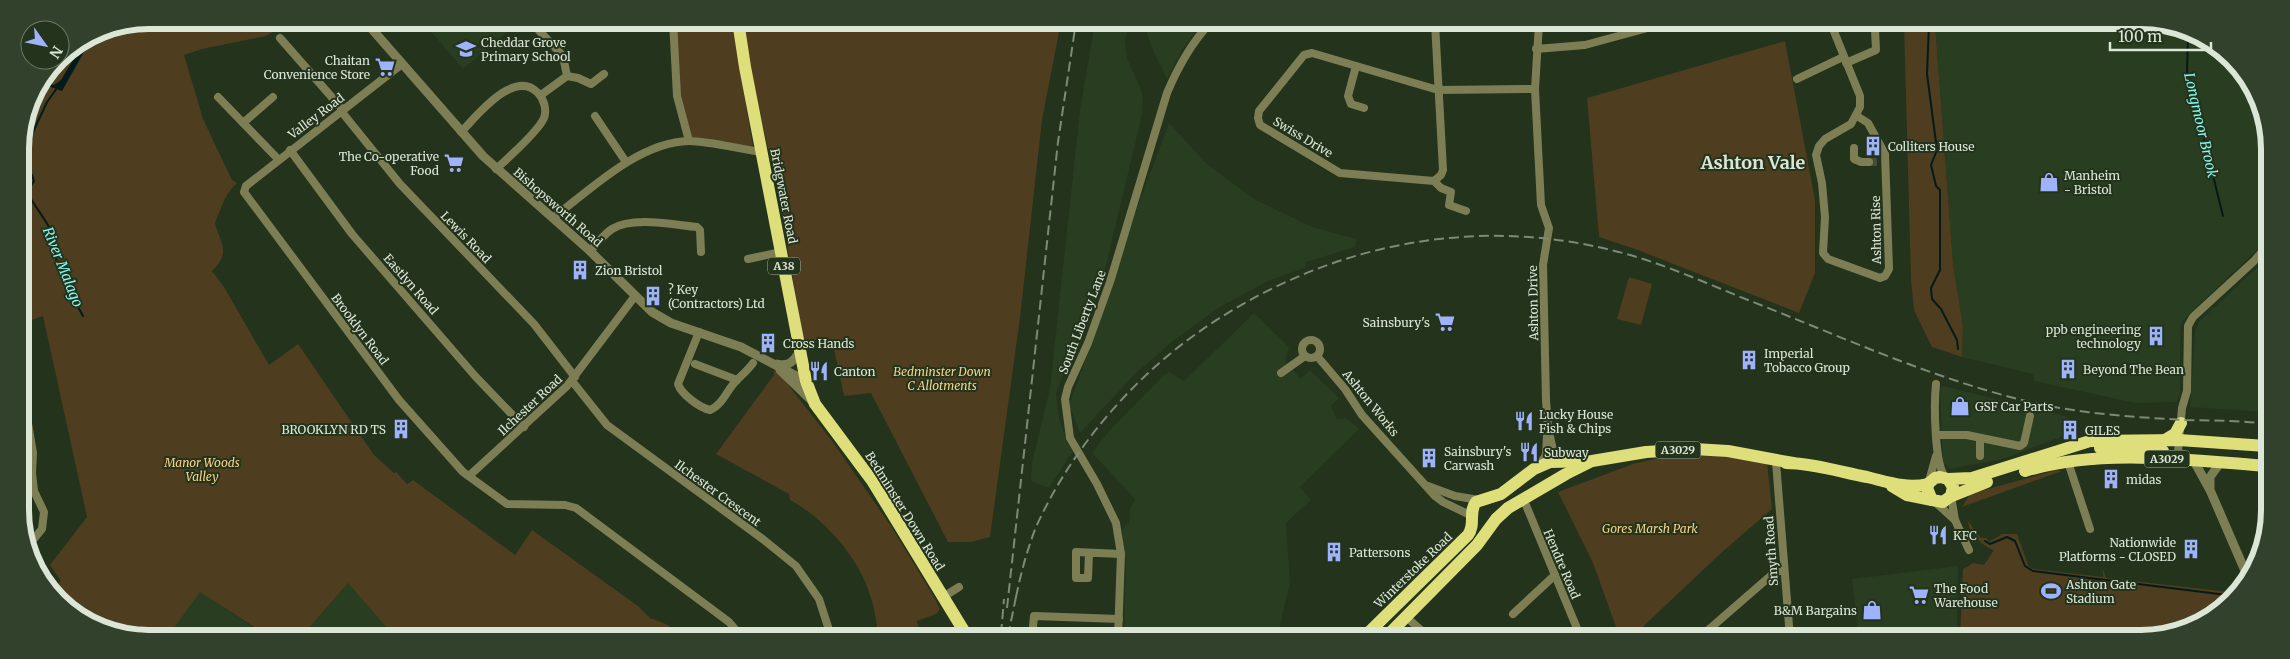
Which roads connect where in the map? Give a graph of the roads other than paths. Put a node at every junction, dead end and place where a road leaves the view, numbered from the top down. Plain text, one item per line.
1 (372, 29) edge
2 (538, 29) edge
3 (673, 29) edge
4 (739, 29) edge
5 (1205, 29) edge
6 (1435, 29) edge
7 (1538, 29) edge
8 (1639, 29) edge
9 (1833, 29) edge
10 (1875, 30) dead end
11 (280, 38) dead end
12 (1536, 49) junction
13 (1845, 60) junction
14 (402, 64) junction
15 (1356, 66) junction
16 (604, 74) dead end
17 (567, 76) junction
18 (1797, 79) dead end
19 (1535, 89) junction
20 (1438, 90) junction
21 (540, 96) junction
22 (218, 97) dead end
23 (273, 97) dead end
24 (1364, 108) dead end
25 (342, 110) junction
26 (596, 116) dead end
27 (1857, 116) junction
28 (243, 123) junction
29 (461, 132) junction
30 (689, 141) junction
31 (1854, 148) dead end
32 (290, 150) junction
33 (761, 152) junction
34 (278, 159) junction
35 (626, 162) junction
36 (1869, 162) tunnel mouth
37 (496, 169) junction
38 (1434, 181) junction
39 (244, 188) joint
40 (1466, 211) dead end
41 (553, 218) junction
42 (590, 250) junction
43 (702, 252) dead end
44 (782, 252) junction
45 (2261, 253) edge
46 (748, 258) dead end
47 (635, 296) junction
48 (698, 332) junction
49 (800, 351) junction
50 (1305, 356) junction
51 (1317, 356) junction
52 (753, 362) dead end
53 (772, 363) junction
54 (695, 364) dead end
55 (1281, 373) dead end
56 (574, 379) junction
57 (737, 380) junction
58 (806, 381) junction
59 (1936, 384) dead end
60 (815, 404) junction
61 (2030, 416) dead end
62 (2181, 423) junction
63 (524, 427) junction
64 (1548, 428) junction
65 (29, 429) edge
66 (1937, 435) junction
67 (1980, 438) junction
68 (2165, 440) junction
69 (2261, 446) edge
70 (2068, 448) junction
71 (2175, 450) junction
72 (1937, 455) junction
73 (1980, 456) dead end
74 (1763, 457) junction
75 (2261, 460) edge
76 (1592, 461) junction
77 (2194, 461) junction
78 (1776, 462) junction
79 (1557, 463) junction
80 (1793, 463) junction
81 (2220, 463) junction
82 (2061, 464) junction
83 (1538, 466) junction
84 (2261, 466) edge
85 (469, 476) junction
86 (1557, 479) junction
87 (1947, 479) junction
88 (1888, 483) junction
89 (1928, 483) junction
90 (1428, 486) junction
91 (2210, 490) junction
92 (1951, 496) junction
93 (1523, 498) junction
94 (1483, 499) junction
95 (1933, 501) junction
96 (1472, 517) junction
97 (1495, 520) junction
98 (1955, 520) junction
99 (2090, 529) dead end
100 (33, 540) edge
101 (1969, 550) dead end
102 (1089, 553) dead end
103 (1121, 554) junction
104 (1784, 570) junction
105 (2245, 570) edge
106 (1555, 574) junction
107 (959, 587) dead end
108 (946, 603) junction
109 (1513, 614) dead end
110 (1406, 617) junction
111 (1119, 619) junction
112 (735, 630) edge
113 (829, 630) edge
114 (955, 630) edge
115 (963, 630) edge
116 (1033, 630) edge
117 (1118, 630) edge
118 (1371, 630) edge
119 (1393, 630) edge
120 (1422, 630) edge
121 (1578, 630) edge
122 (1711, 630) edge
123 (1789, 630) edge

1 - 14 street, Bishopsworth Road
2 - 17 street
3 - 30 street
4 - 33 highway, Bridgwater Road / A38
5 - 103 street, South Liberty Lane
6 - 20 street
7 - 12 street, Ashton Drive
8 - 12 street
9 - 13 street
10 - 13 street
11 - 25 street, Lewis Road
12 - 19 street, Ashton Drive
13 - 18 street
13 - 27 street
14 - 25 street, Valley Road
14 - 29 street, Bishopsworth Road
15 - 20 street, Swiss Drive
15 - 24 street
15 - 38 street, Swiss Drive
16 - 17 street
17 - 21 street
19 - 20 street, Swiss Drive
19 - 64 street, Ashton Drive
20 - 38 street
21 - 29 street
21 - 37 street
22 - 28 street
23 - 28 street
25 - 32 street, Valley Road
25 - 56 street, Lewis Road
26 - 35 street
27 - 27 street, Ashton Rise
28 - 34 street
29 - 37 street, Bishopsworth Road
30 - 33 street
30 - 35 street
31 - 36 street
32 - 34 street, Valley Road
32 - 63 street, Eastlyn Road
33 - 44 highway, Bridgwater Road / A38
34 - 39 street, Valley Road
35 - 41 street
37 - 41 street, Bishopsworth Road
38 - 40 street
39 - 85 street, Brooklyn Road
41 - 42 street, Bishopsworth Road
42 - 43 street
42 - 47 street, Bishopsworth Road
44 - 46 street
44 - 49 highway, Bridgwater Road / A38
45 - 62 street
47 - 48 street, Bishopsworth Road
47 - 56 street, Ilchester Road
48 - 53 street, Bishopsworth Road
48 - 57 street
49 - 53 street
49 - 58 highway, Bridgwater Road / A38
50 - 51 street
50 - 51 street
50 - 55 street
51 - 90 street, Ashton Works
52 - 57 street
53 - 58 street, Bishopsworth Road
53 - 60 street, Bishopsworth Road
54 - 57 street
56 - 63 street, Ilchester Road
56 - 113 street, Ilchester Crescent
58 - 60 highway, Bridgwater Road / A38
59 - 66 street
60 - 108 highway, Bedminster Down Road / A38
61 - 67 street
62 - 68 highway
62 - 71 street
63 - 85 street, Ilchester Road
64 - 79 street, Ashton Drive
64 - 83 street
65 - 100 street
66 - 67 street
66 - 72 street
67 - 73 street
68 - 70 highway, A3029
68 - 71 highway, A3029
69 - 71 highway, A3029
70 - 71 highway, A3029
70 - 82 highway, A3029
71 - 75 highway, A3029
71 - 77 highway, A3029
71 - 82 highway, A3029
72 - 87 street
72 - 89 street
74 - 76 highway, A3029
74 - 78 highway, A3029
74 - 80 highway, A3029
76 - 79 highway, A3029
76 - 86 highway, A3029
77 - 81 highway, A3029
77 - 91 street
78 - 80 highway, A3029
78 - 104 street, Smyth Road
79 - 83 highway, A3029
79 - 86 highway
80 - 88 highway, A3029
81 - 84 highway, A3029
81 - 91 street
82 - 87 highway, A3029
82 - 92 highway, A3029
82 - 99 street
83 - 94 highway, A3029
85 - 112 street
86 - 93 highway, A3029
87 - 89 highway, A3029
87 - 92 highway
88 - 89 highway, A3029
88 - 95 highway, A3029
89 - 95 highway
90 - 94 street, Ashton Works
90 - 96 street, Ashton Works
91 - 105 street
92 - 95 highway, A3029
92 - 98 street
93 - 97 highway, A3029
93 - 106 street, Hendre Road
94 - 96 highway, Winterstoke Road
94 - 97 highway
95 - 98 street
96 - 97 highway
96 - 118 highway, Winterstoke Road
97 - 110 highway, A3029
98 - 101 street
102 - 103 street
103 - 111 street, South Liberty Lane
104 - 122 street
104 - 123 street, Smyth Road
106 - 109 street
106 - 121 street, Hendre Road
107 - 108 street
108 - 114 highway, A38
108 - 115 highway, Bedminster Down Road / A38
110 - 119 highway, A3029
110 - 120 street
111 - 116 street
111 - 117 street, South Liberty Lane

